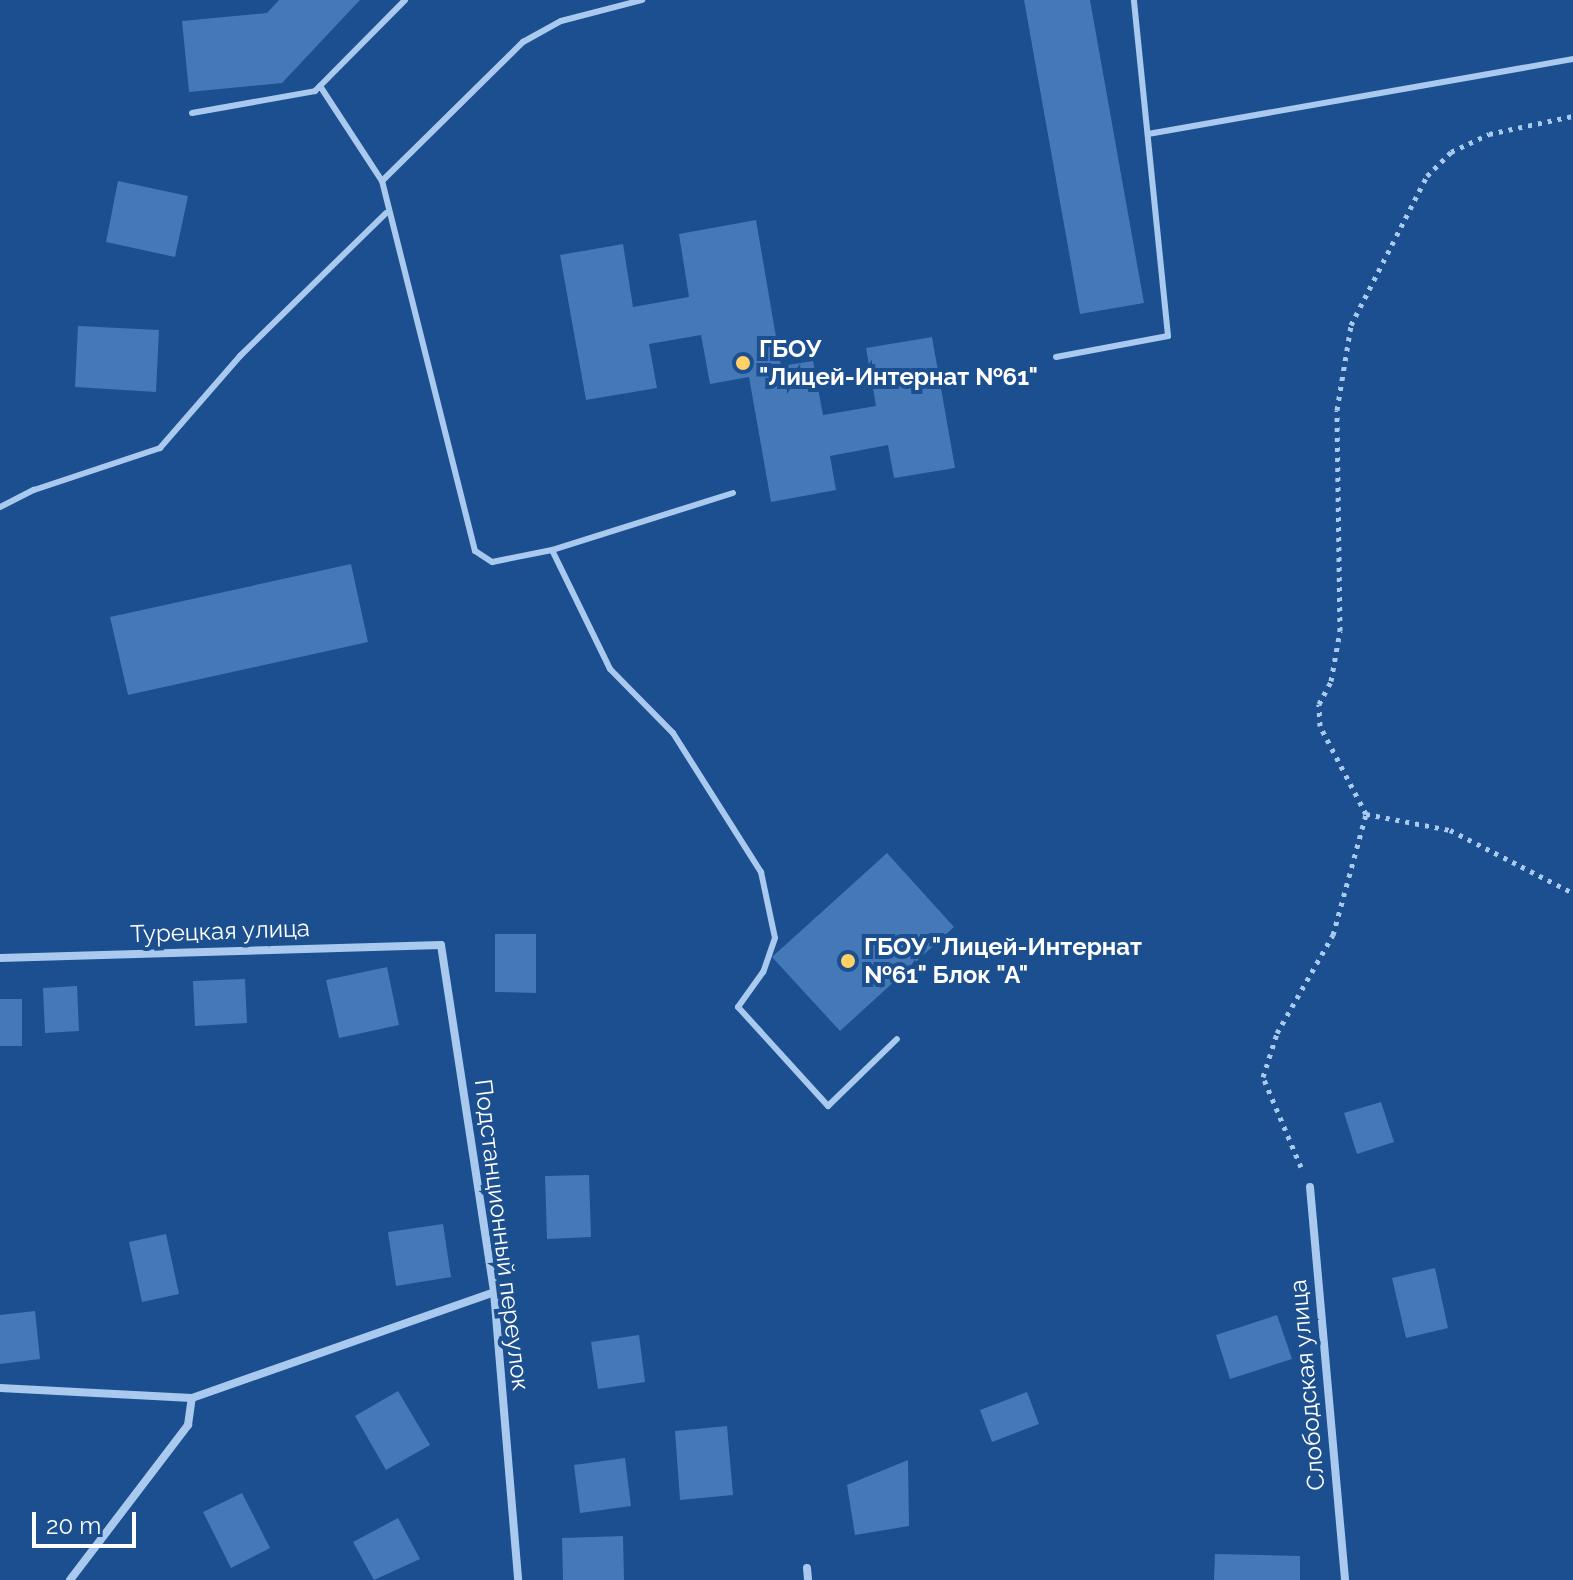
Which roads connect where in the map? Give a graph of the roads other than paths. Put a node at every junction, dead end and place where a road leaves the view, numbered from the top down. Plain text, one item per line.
1 (405, 0) edge
2 (642, 0) edge
3 (1134, 0) edge
4 (1573, 59) edge
5 (320, 86) junction
6 (192, 113) dead end
7 (1148, 134) junction
8 (382, 181) junction
9 (386, 213) junction
10 (1056, 357) dead end
11 (733, 493) dead end
12 (0, 507) edge
13 (552, 550) junction
14 (441, 945) joint
15 (0, 958) edge
16 (897, 1039) dead end
17 (1310, 1187) road end
18 (494, 1292) junction
19 (0, 1388) edge
20 (192, 1398) junction
21 (807, 1568) dead end
22 (70, 1580) edge
23 (518, 1580) edge
24 (808, 1580) edge
25 (1345, 1580) edge

1 - 5 lane
2 - 8 lane
3 - 7 lane
4 - 7 lane
5 - 6 lane
5 - 8 lane
7 - 10 lane
8 - 9 lane
9 - 12 lane
9 - 13 lane
11 - 13 lane
13 - 16 lane
14 - 15 street, Турецкая улица
14 - 18 street, Подстанционный переулок
17 - 25 street, Слободская улица
18 - 20 street
18 - 23 street, Подстанционный переулок
19 - 20 street
20 - 22 street
21 - 24 street

